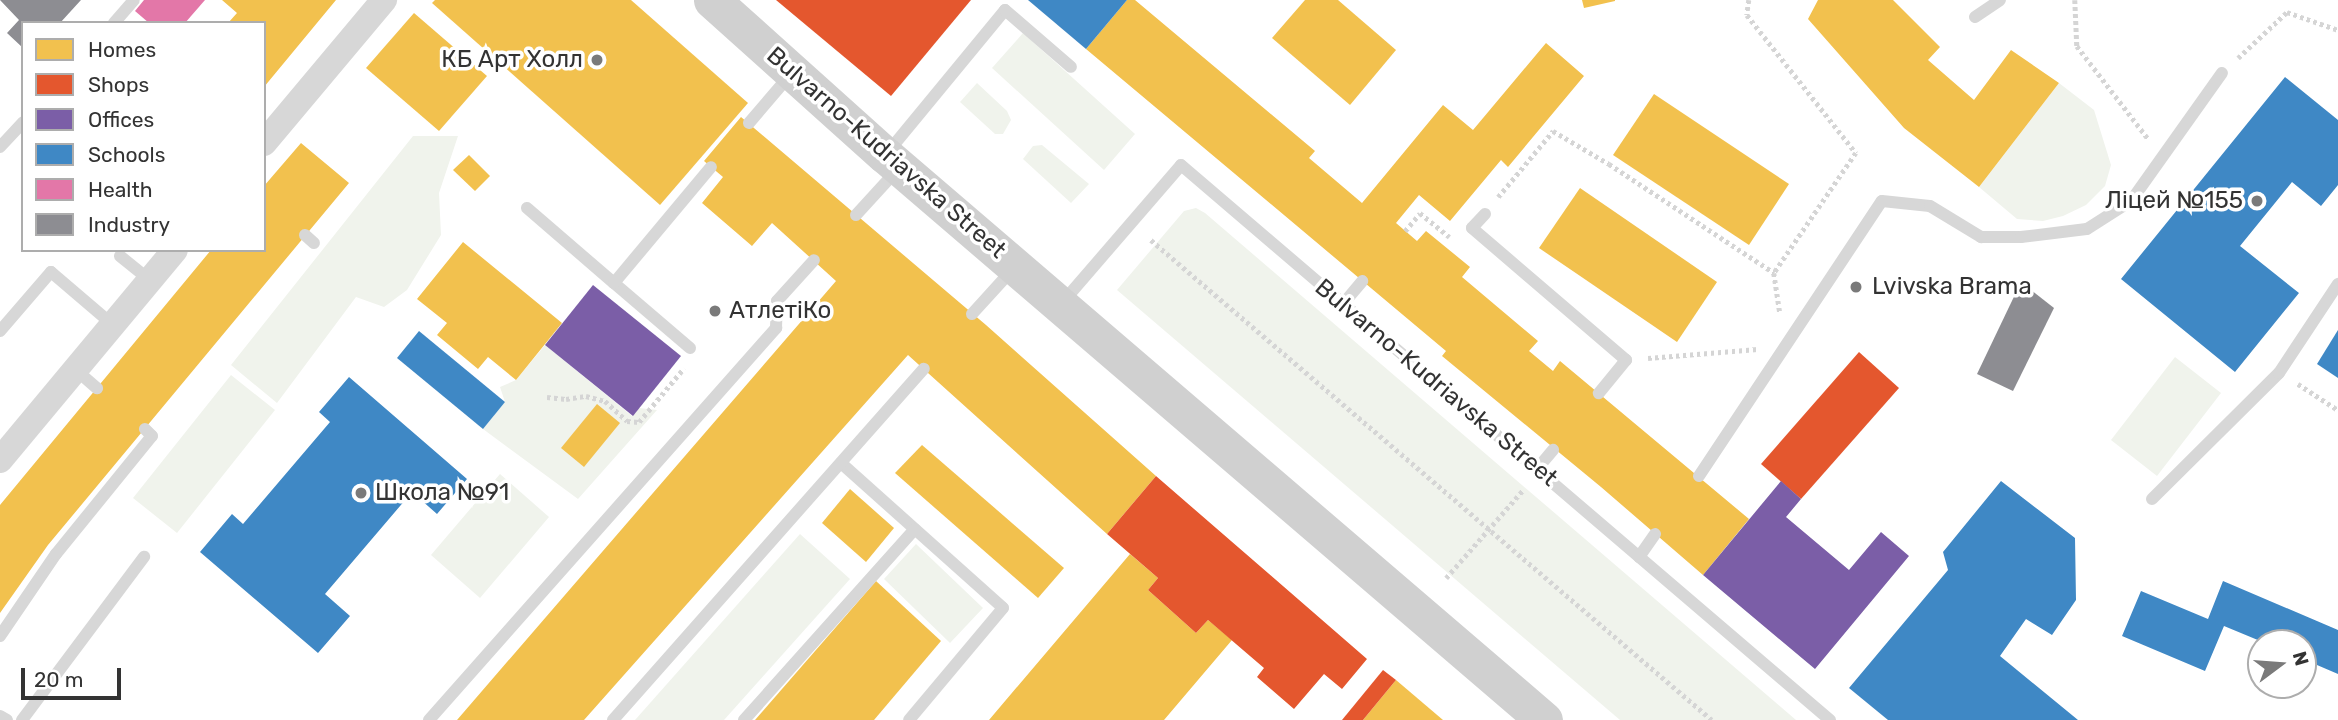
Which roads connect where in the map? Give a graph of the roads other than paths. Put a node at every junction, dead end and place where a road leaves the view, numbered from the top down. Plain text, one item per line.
1 (134, 0) edge
2 (384, 0) edge
3 (712, 0) edge
4 (2000, 0) edge
5 (1975, 17) dead end
6 (116, 21) edge
7 (1071, 67) dead end
8 (793, 72) junction
9 (2222, 73) road end
10 (749, 123) dead end
11 (21, 124) edge
12 (267, 134) edge
13 (0, 148) edge
14 (892, 161) junction
15 (711, 167) dead end
16 (527, 208) dead end
17 (1485, 214) road end
18 (856, 215) dead end
19 (173, 252) edge
20 (120, 256) dead end
21 (814, 260) dead end
22 (1016, 266) junction
23 (150, 280) junction
24 (1362, 281) dead end
25 (614, 283) junction
26 (2338, 284) edge
27 (1062, 304) junction
28 (1343, 304) junction
29 (972, 314) dead end
30 (113, 325) junction
31 (0, 331) edge
32 (690, 348) road end
33 (924, 369) dead end
34 (76, 370) junction
35 (97, 388) dead end
36 (1599, 393) dead end
37 (145, 429) dead end
38 (1553, 450) dead end
39 (0, 460) edge
40 (841, 463) junction
41 (1537, 469) junction
42 (1699, 476) dead end
43 (2152, 499) dead end
44 (915, 528) junction
45 (1656, 534) dead end
46 (144, 557) dead end
47 (1639, 557) junction
48 (0, 636) edge
49 (0, 716) edge
50 (1538, 718) edge
51 (7, 720) edge
52 (22, 720) edge
53 (429, 720) edge
54 (613, 720) edge
55 (744, 720) edge
56 (909, 720) edge
57 (1830, 720) edge

1 - 6 lane
2 - 12 street
3 - 8 main road, Bulvarno-Kudriavska Street
4 - 5 lane
7 - 14 lane
8 - 10 lane
8 - 14 main road, Bulvarno-Kudriavska Street
9 - 42 lane
11 - 13 lane
14 - 18 lane
14 - 22 main road, Bulvarno-Kudriavska Street
15 - 25 lane
16 - 25 lane
17 - 36 lane
19 - 23 street
20 - 23 lane
21 - 53 lane
22 - 27 main road, Bulvarno-Kudriavska Street
22 - 29 lane
23 - 30 street
24 - 28 lane
25 - 32 lane
26 - 43 lane
27 - 28 lane, Bulvarno-Kudriavska Street
27 - 50 main road, Bulvarno-Kudriavska Street
28 - 41 lane, Bulvarno-Kudriavska Street
30 - 31 lane
30 - 34 street
33 - 40 lane
34 - 35 lane
34 - 39 street
37 - 48 lane
38 - 41 lane
40 - 44 lane
40 - 54 lane
41 - 47 lane, Bulvarno-Kudriavska Street
44 - 55 lane
44 - 56 lane
45 - 47 lane
46 - 52 lane
47 - 57 lane, Bulvarno-Kudriavska Street
49 - 51 lane

